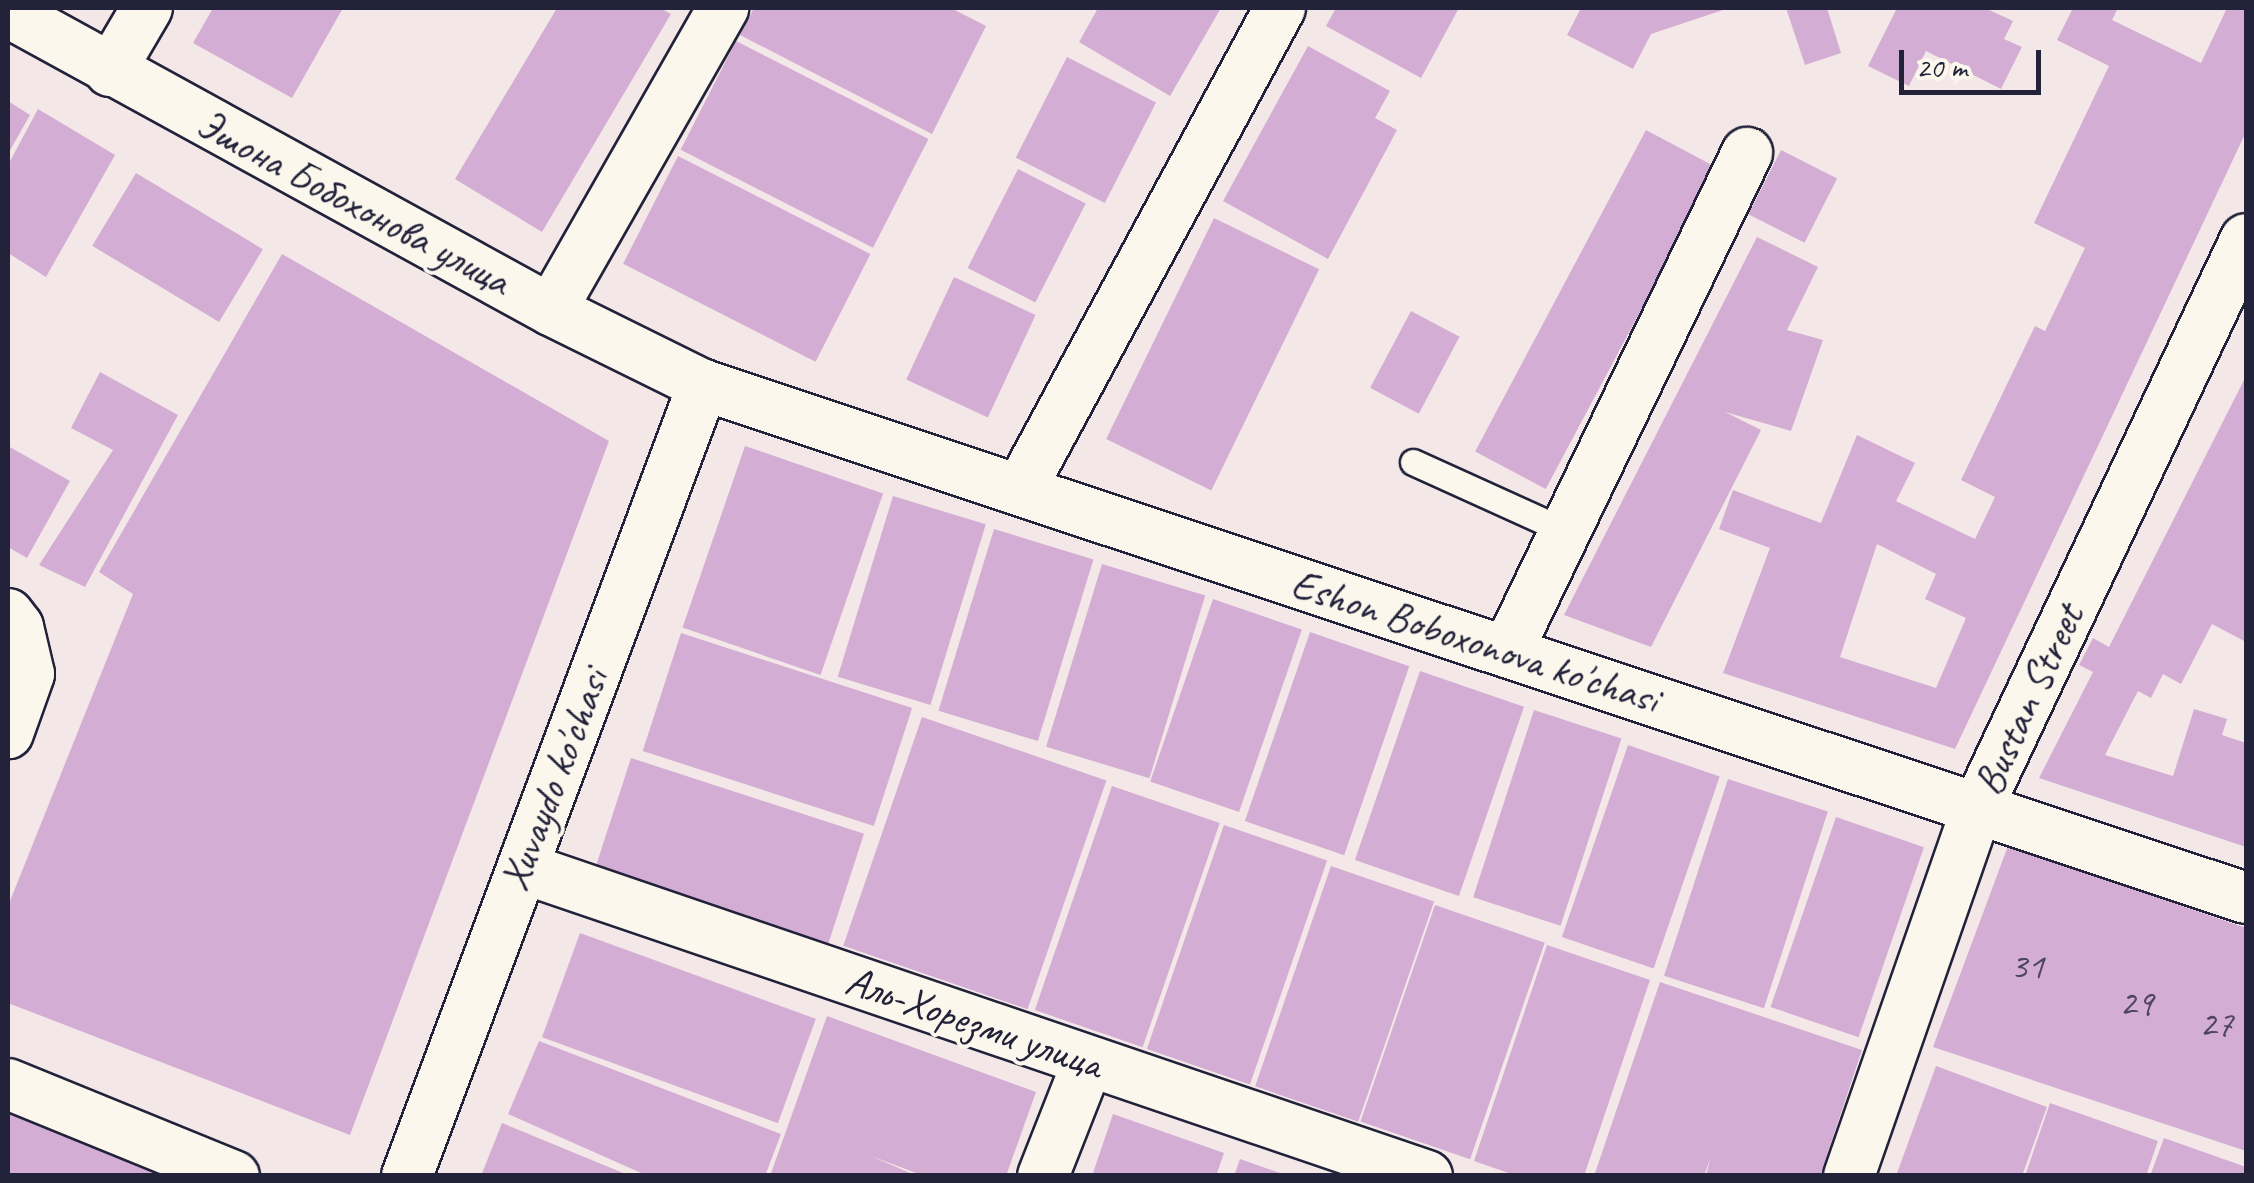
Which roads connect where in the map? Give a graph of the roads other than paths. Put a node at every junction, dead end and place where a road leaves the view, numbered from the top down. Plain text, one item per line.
1 (147, 8) edge
2 (722, 8) edge
3 (1280, 8) edge
4 (8, 12) edge
5 (110, 72) junction
6 (1746, 154) dead end
7 (2246, 239) edge
8 (550, 310) junction
9 (703, 385) junction
10 (1413, 462) dead end
11 (1020, 490) junction
12 (1565, 531) junction
13 (8, 614) edge
14 (1507, 652) junction
15 (8, 733) edge
16 (1977, 809) junction
17 (522, 868) junction
18 (2246, 898) edge
19 (1088, 1062) junction
20 (8, 1084) edge
21 (234, 1176) edge
22 (407, 1176) edge
23 (1043, 1176) edge
24 (1426, 1176) edge
25 (1848, 1176) edge

1 - 5 street
2 - 8 street
3 - 11 street
4 - 5 street, Эшона Бобохонова улица
5 - 8 street, Эшона Бобохонова улица
6 - 12 street
7 - 16 street, Bustаn Street
8 - 9 street, Эшона Бобохонова улица
9 - 11 street, Eshon Boboxonova ko'chasi
9 - 17 street, Xuvaydo ko'chasi
10 - 12 lane
11 - 14 street, Eshon Boboxonova ko'chasi
12 - 14 street
13 - 15 street
14 - 16 street, Eshon Boboxonova ko'chasi
16 - 18 street, Eshon Boboxonova ko'chasi
16 - 25 street, Bustаn Street
17 - 19 street, Аль-Хорезми улица
17 - 22 street, Xuvaydo ko'chasi
19 - 23 street
19 - 24 street, Аль-Хорезми улица
20 - 21 street

